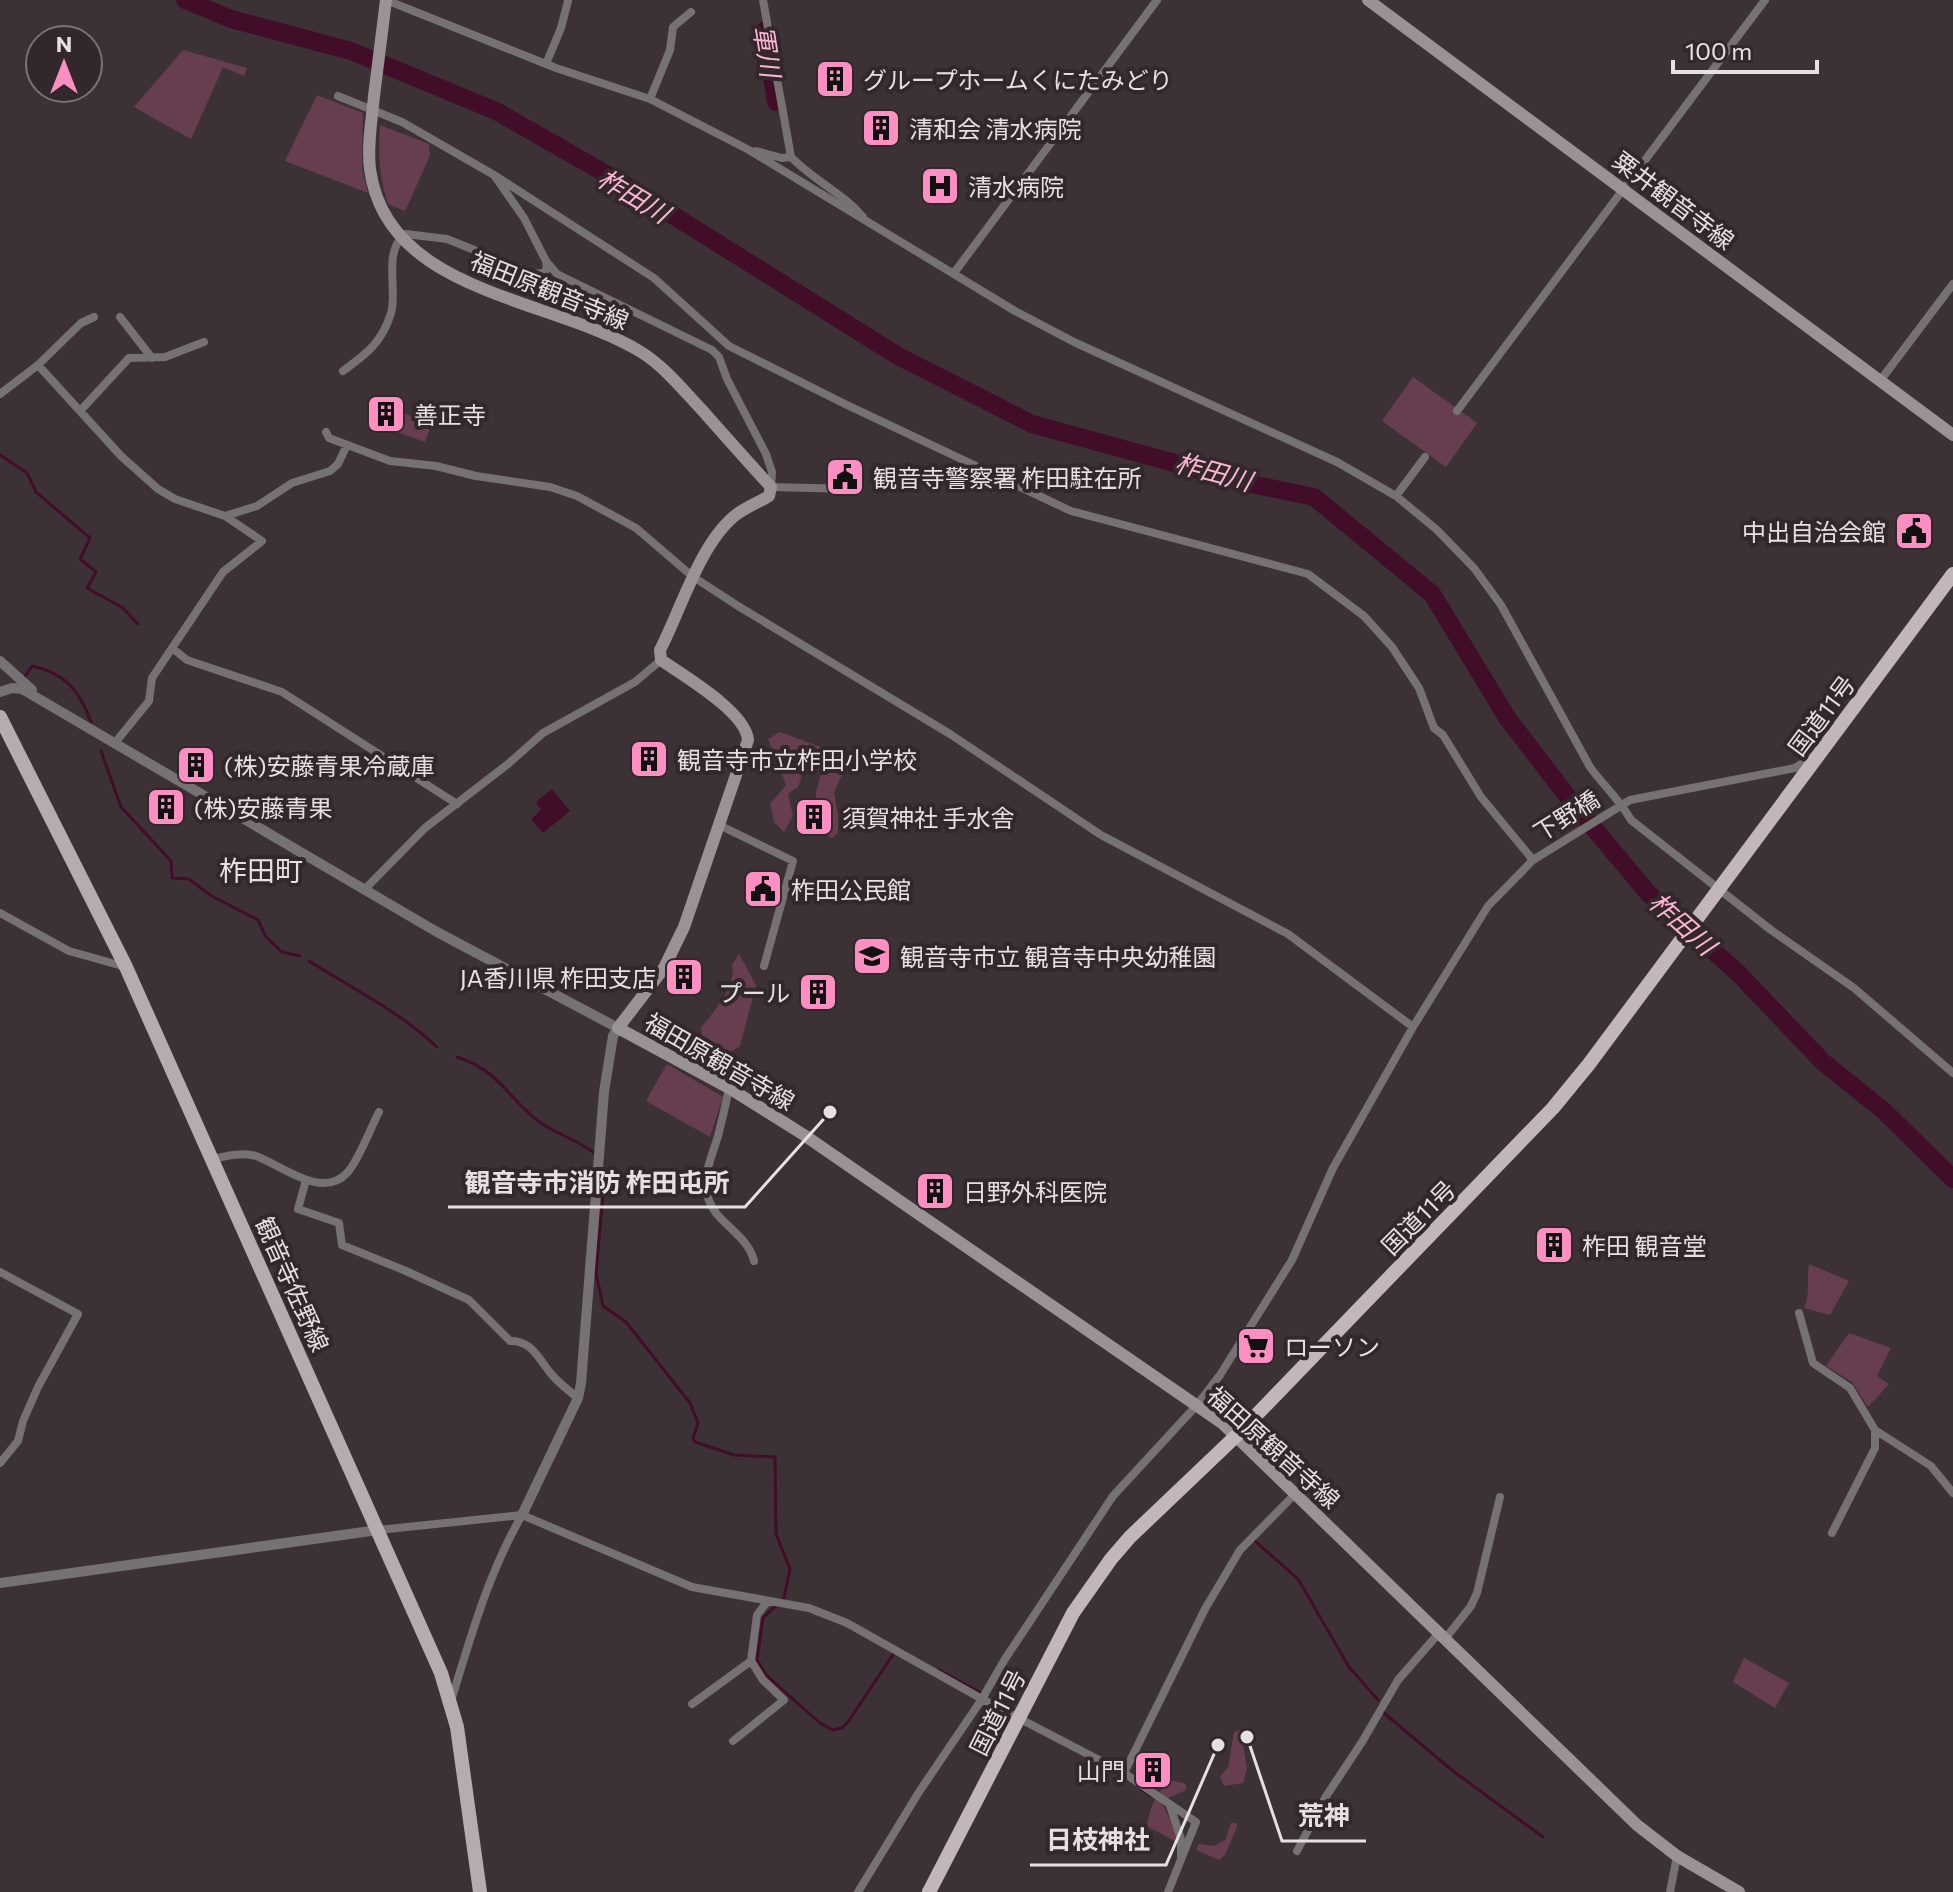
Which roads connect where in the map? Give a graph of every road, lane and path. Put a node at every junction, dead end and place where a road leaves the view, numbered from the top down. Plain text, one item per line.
1 (386, 0) edge
2 (763, 0) edge
3 (1157, 0) edge
4 (1368, 0) edge
5 (1765, 0) edge
6 (568, 1) edge
7 (691, 12) dead end
8 (546, 64) junction
9 (338, 96) dead end
10 (650, 99) junction
11 (373, 112) junction
12 (749, 150) junction
13 (791, 157) junction
14 (494, 175) junction
15 (1624, 190) junction
16 (869, 223) junction
17 (401, 237) junction
18 (546, 261) junction
19 (954, 273) junction
20 (1953, 284) edge
21 (94, 317) dead end
22 (120, 317) dead end
23 (204, 342) dead end
24 (729, 346) junction
25 (719, 357) junction
26 (152, 358) junction
27 (38, 365) junction
28 (343, 371) dead end
29 (1880, 381) junction
30 (0, 394) edge
31 (80, 411) junction
32 (1457, 411) dead end
33 (326, 432) dead end
34 (1953, 435) edge
35 (347, 445) junction
36 (1425, 457) dead end
37 (771, 487) junction
38 (851, 489) dead end
39 (1396, 496) junction
40 (225, 516) junction
41 (1953, 574) edge
42 (692, 576) junction
43 (172, 648) junction
44 (661, 660) junction
45 (0, 661) edge
46 (0, 692) edge
47 (48, 704) junction
48 (0, 717) edge
49 (114, 744) junction
50 (1823, 750) junction
51 (457, 804) junction
52 (1622, 804) junction
53 (719, 825) junction
54 (1533, 860) junction
55 (1719, 889) junction
56 (364, 890) junction
57 (0, 913) edge
58 (764, 966) dead end
59 (126, 967) junction
60 (1413, 1027) junction
61 (618, 1028) junction
62 (1953, 1073) edge
63 (729, 1088) junction
64 (379, 1112) dead end
65 (213, 1159) junction
66 (306, 1180) junction
67 (754, 1261) dead end
68 (0, 1272) edge
69 (1799, 1313) dead end
70 (578, 1398) junction
71 (1197, 1405) junction
72 (1875, 1430) junction
73 (1236, 1436) junction
74 (0, 1463) edge
75 (1953, 1493) edge
76 (1295, 1494) junction
77 (1500, 1497) dead end
78 (522, 1515) junction
79 (378, 1530) junction
80 (1832, 1533) dead end
81 (0, 1583) edge
82 (768, 1601) junction
83 (1442, 1636) junction
84 (751, 1661) junction
85 (982, 1699) junction
86 (451, 1701) junction
87 (692, 1704) dead end
88 (1018, 1719) junction
89 (733, 1741) dead end
90 (1124, 1773) junction
91 (1170, 1805) junction
92 (1297, 1851) dead end
93 (1677, 1856) junction
94 (1181, 1864) junction
95 (480, 1892) edge
96 (858, 1892) edge
97 (929, 1892) edge
98 (1168, 1892) edge
99 (1670, 1892) edge
100 (1739, 1892) edge

1 - 8 street
1 - 11 main road, 福田原観音寺線
2 - 13 street
3 - 19 street
4 - 15 main road, 粟井観音寺線
5 - 15 street
6 - 8 street
7 - 10 street
8 - 10 street
9 - 11 street
10 - 12 street
11 - 14 street
11 - 17 main road, 福田原観音寺線
12 - 13 street
12 - 16 street
13 - 16 street
14 - 18 street
14 - 24 street
15 - 29 main road, 粟井観音寺線
15 - 32 street
16 - 19 street
17 - 18 street
17 - 28 street
17 - 37 main road, 福田原観音寺線
18 - 25 street
19 - 39 street
20 - 29 street
21 - 27 street
22 - 26 street
23 - 26 street
24 - 25 street
24 - 54 street
25 - 37 street
26 - 31 street
27 - 30 street
27 - 31 street
29 - 34 main road, 粟井観音寺線
31 - 40 street
33 - 35 street
35 - 40 street
35 - 42 street
36 - 39 street
37 - 38 street
37 - 42 main road
39 - 52 street
40 - 43 street
41 - 50 highway, 国道11号
42 - 44 main road
42 - 60 street
43 - 49 street
43 - 51 street
44 - 51 street
44 - 53 main road, 福田原観音寺線
45 - 47 street
46 - 47 street
47 - 49 street
48 - 59 main road, 観音寺佐野線
49 - 56 street
50 - 52 street, 下野橋
50 - 55 highway, 国道11号
51 - 56 street
52 - 54 street, 下野橋
52 - 55 street
53 - 58 street
53 - 61 main road, 福田原観音寺線
54 - 60 street, 下野橋
55 - 62 street
55 - 73 highway, 国道11号
56 - 61 street
57 - 59 street
59 - 65 main road, 観音寺佐野線
60 - 71 street, 下野橋
61 - 63 main road, 福田原観音寺線
61 - 70 street
63 - 67 street
63 - 71 main road, 福田原観音寺線
64 - 66 street
65 - 66 street
65 - 79 main road, 観音寺佐野線
66 - 70 street
68 - 74 street
69 - 72 street
70 - 78 street
71 - 73 main road, 福田原観音寺線
71 - 85 street, 下野橋
72 - 75 street
72 - 80 street
73 - 76 main road, 福田原観音寺線
73 - 88 highway, 国道11号
76 - 83 main road, 福田原観音寺線
76 - 90 street
77 - 83 street
78 - 79 street
78 - 82 street
78 - 86 street
79 - 81 street
79 - 86 main road, 観音寺佐野線
82 - 84 street
82 - 85 street
83 - 92 street
83 - 93 main road, 福田原観音寺線
84 - 87 street
84 - 89 street
85 - 88 street
85 - 96 street, 下野橋
86 - 95 main road, 観音寺佐野線
88 - 90 street
88 - 97 highway, 国道11号
90 - 91 street
91 - 94 street
91 - 94 street
93 - 99 street
93 - 100 main road, 福田原観音寺線
94 - 98 street

